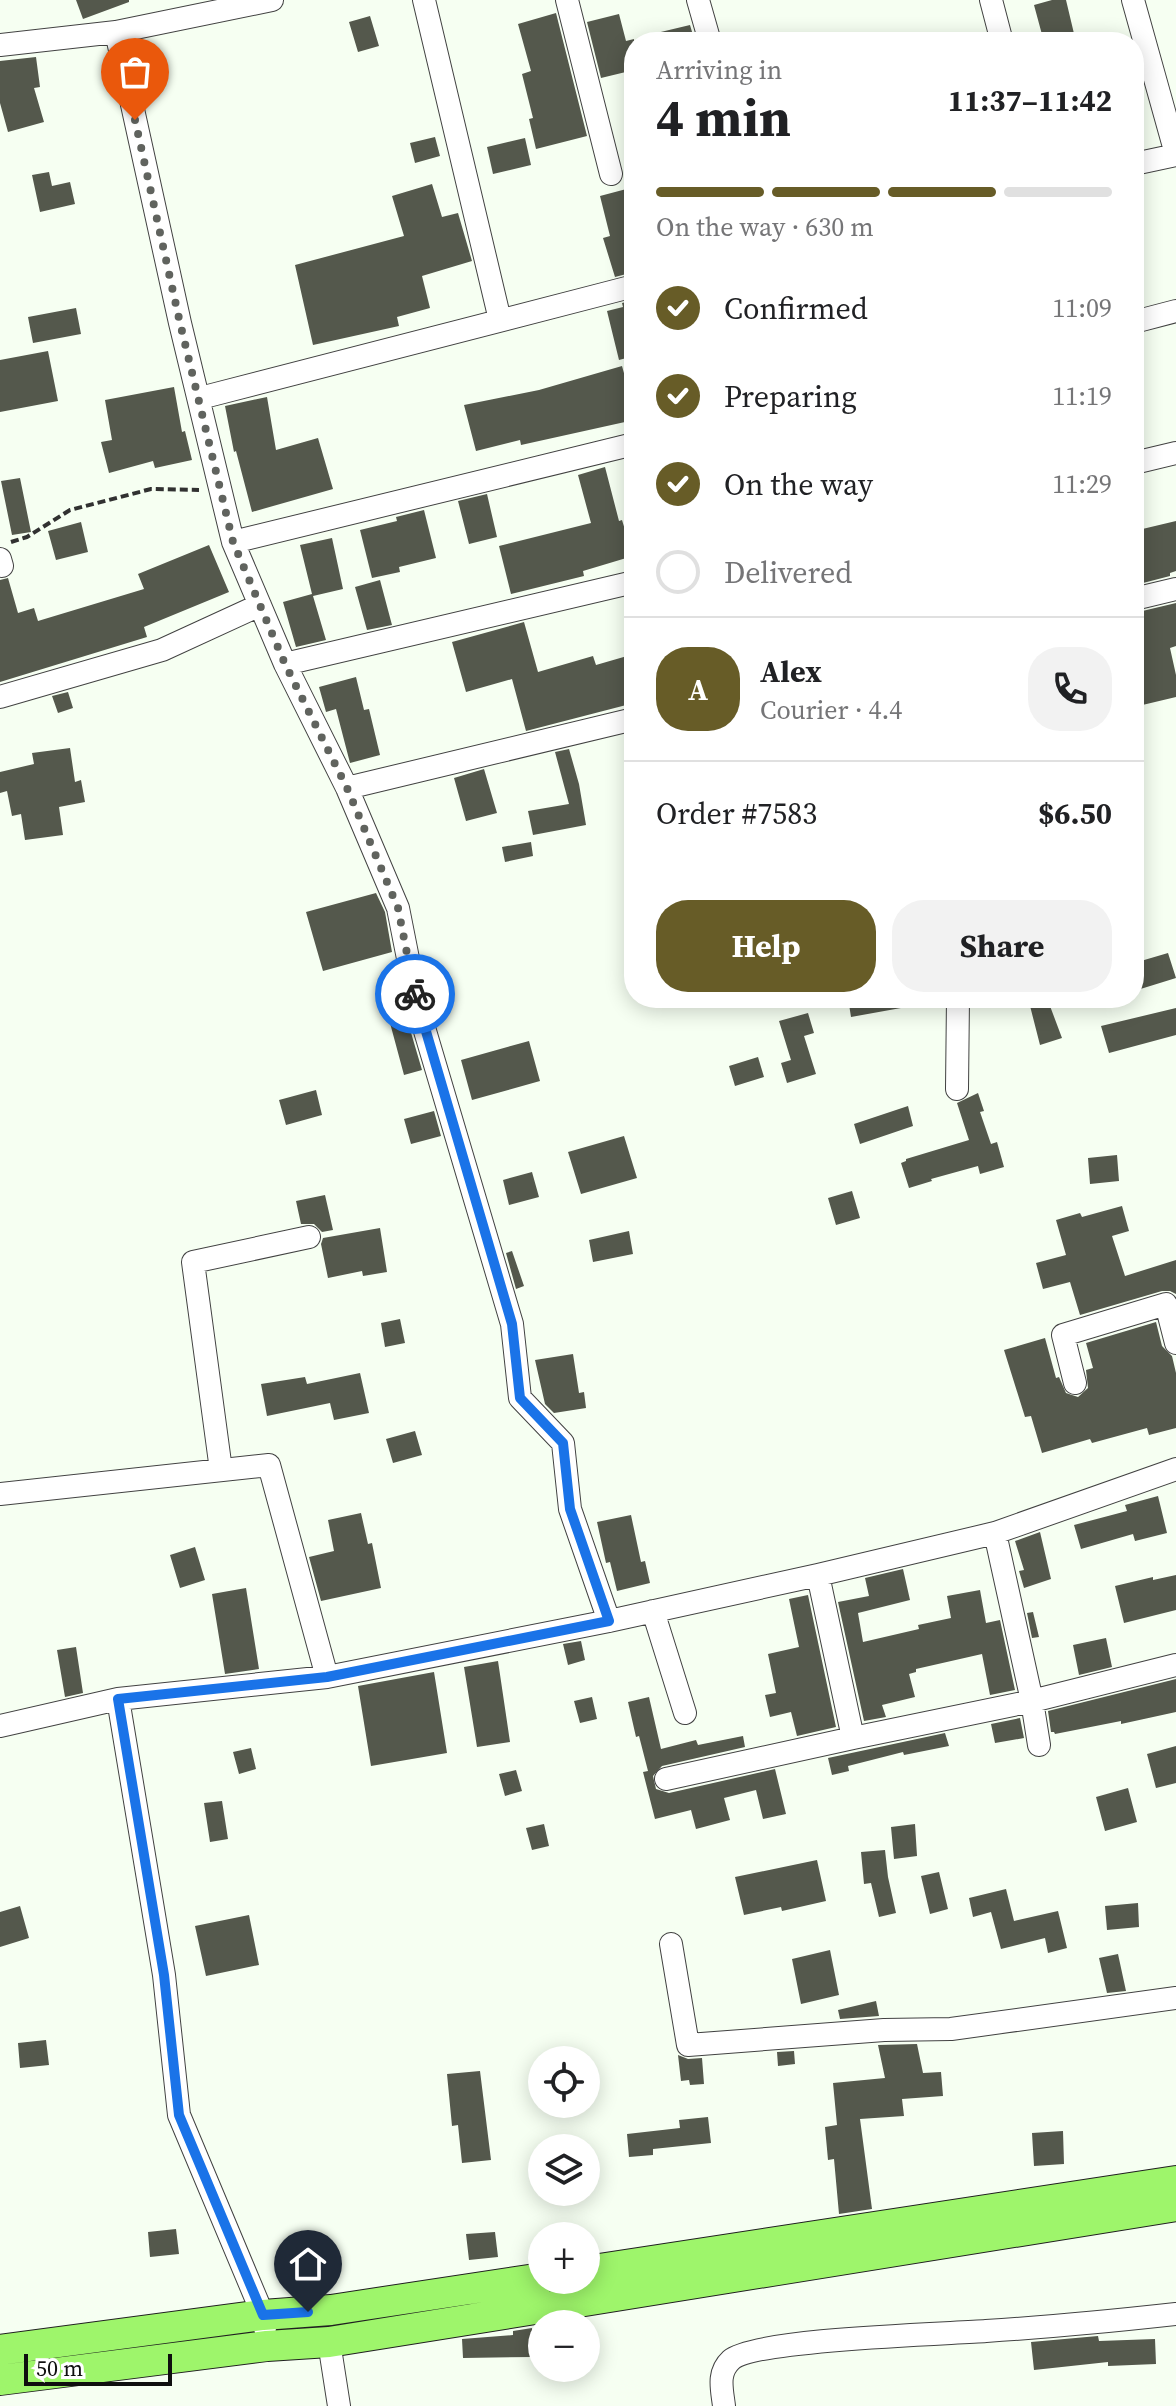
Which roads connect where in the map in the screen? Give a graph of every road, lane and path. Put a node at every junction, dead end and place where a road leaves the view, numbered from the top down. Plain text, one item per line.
1 (272, 0) edge
2 (424, 0) edge
3 (567, 0) edge
4 (698, 0) edge
5 (991, 0) edge
6 (1133, 0) edge
7 (116, 32) junction
8 (707, 32) edge
9 (999, 32) edge
10 (1142, 32) edge
11 (1144, 39) edge
12 (0, 45) edge
13 (1176, 154) edge
14 (1144, 162) edge
15 (611, 174) dead end
16 (624, 289) edge
17 (1176, 311) edge
18 (1144, 319) edge
19 (500, 320) junction
20 (208, 396) dead end
21 (624, 446) edge
22 (1176, 453) edge
23 (1144, 461) edge
24 (206, 490) dead end
25 (233, 542) junction
26 (1, 557) edge
27 (624, 584) edge
28 (1176, 589) edge
29 (1144, 597) edge
30 (260, 605) junction
31 (285, 664) junction
32 (0, 697) edge
33 (624, 721) edge
34 (347, 788) junction
35 (958, 1008) edge
36 (957, 1089) dead end
37 (309, 1237) dead end
38 (1176, 1343) edge
39 (1075, 1383) dead end
40 (1176, 1469) edge
41 (221, 1470) junction
42 (0, 1494) edge
43 (995, 1533) junction
44 (818, 1575) junction
45 (653, 1611) junction
46 (609, 1621) junction
47 (1176, 1665) edge
48 (327, 1677) junction
49 (118, 1699) junction
50 (1032, 1701) junction
51 (685, 1713) dead end
52 (0, 1726) edge
53 (853, 1738) junction
54 (1039, 1745) dead end
55 (666, 1779) dead end
56 (671, 1944) dead end
57 (1176, 1998) edge
58 (1176, 2181) edge
59 (1176, 2206) edge
60 (600, 2269) edge
61 (528, 2280) edge
62 (1176, 2314) edge
63 (263, 2315) junction
64 (329, 2342) junction
65 (267, 2346) junction
66 (0, 2350) edge
67 (0, 2380) edge
68 (339, 2406) edge
69 (724, 2406) edge

1 - 7 street
2 - 19 street
3 - 15 street
4 - 8 street
5 - 9 street
6 - 10 street
7 - 12 street
7 - 25 street
11 - 13 street
13 - 14 street
16 - 19 street
17 - 18 street
19 - 20 street
21 - 25 street
22 - 23 street
24 - 26 path
25 - 30 street
27 - 31 street
28 - 29 street
30 - 31 street
30 - 32 street
31 - 34 street
33 - 34 street
34 - 46 street
35 - 36 street
37 - 41 street
38 - 39 street
40 - 43 street
41 - 42 street
41 - 48 street
43 - 44 street
43 - 50 street
44 - 45 street
44 - 53 street
45 - 46 street
45 - 51 street
46 - 48 street
47 - 50 street
48 - 49 street
49 - 52 street
49 - 63 street
50 - 53 street
50 - 54 street
53 - 55 street
56 - 57 street
58 - 60 main road
59 - 64 main road
61 - 63 main road
62 - 69 street
63 - 65 street
63 - 66 main road
64 - 65 main road
64 - 68 street
65 - 67 main road

